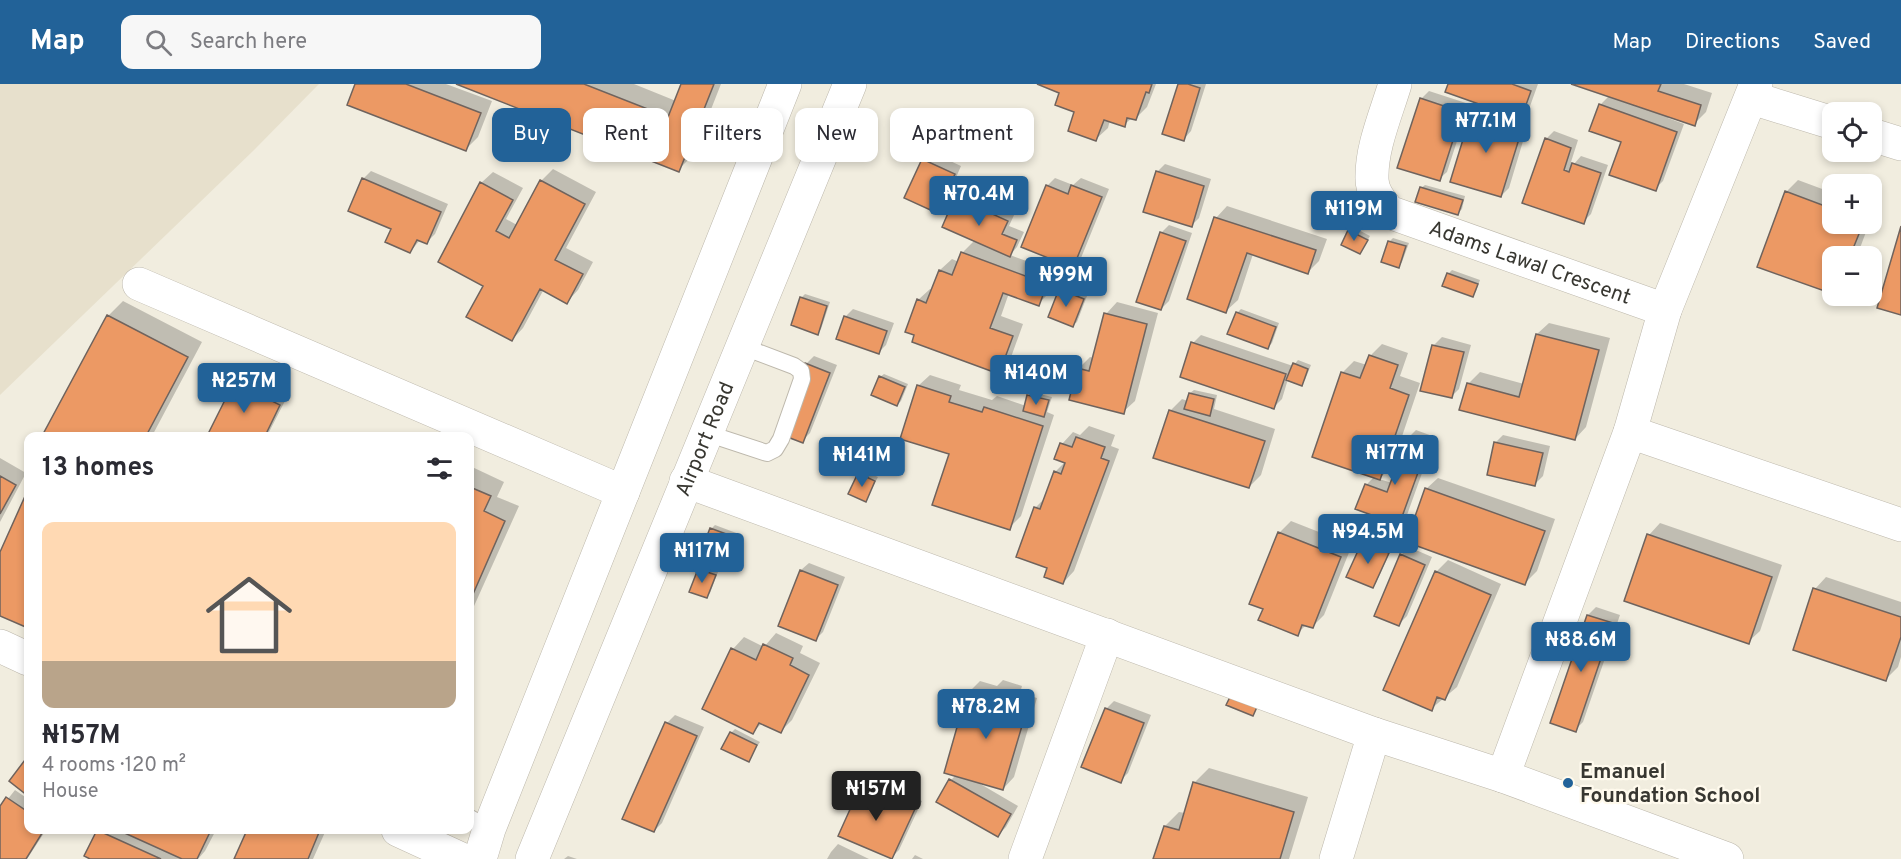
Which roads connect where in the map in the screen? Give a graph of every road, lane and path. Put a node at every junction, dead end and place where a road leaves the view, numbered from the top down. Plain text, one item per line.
1 (785, 84) edge
2 (850, 84) edge
3 (1395, 84) edge
4 (1754, 91) edge
5 (1822, 119) edge
6 (1882, 138) edge
7 (1901, 144) edge
8 (139, 284) dead end
9 (1665, 310) junction
10 (741, 346) junction
11 (1630, 432) junction
12 (706, 433) junction
13 (686, 481) junction
14 (623, 492) junction
15 (1901, 525) edge
16 (1107, 635) junction
17 (0, 646) edge
18 (24, 657) edge
19 (1374, 734) junction
20 (1503, 776) junction
21 (407, 834) edge
22 (479, 835) edge
23 (461, 859) edge
24 (532, 859) edge
25 (1025, 859) edge
26 (1336, 859) edge
27 (1727, 859) edge

1 - 14 street
2 - 10 street, Airport Road
3 - 9 street, Adams Lawal Crescent
4 - 5 street
4 - 9 street
6 - 7 street
8 - 14 street
9 - 11 street
10 - 12 street, Airport Road
10 - 12 lane
11 - 15 street
11 - 20 street
12 - 13 street, Airport Road
13 - 16 street
13 - 24 street, Airport Road
14 - 22 street
16 - 19 street
16 - 25 street
17 - 18 street
19 - 20 street
19 - 26 street
20 - 27 street
21 - 23 street

